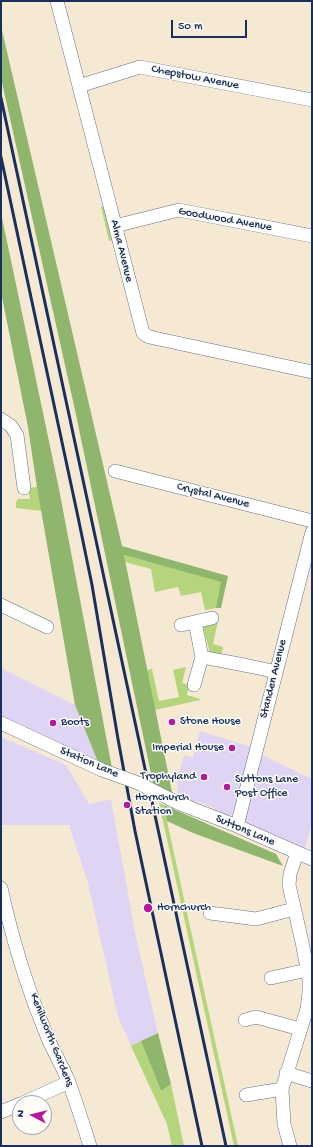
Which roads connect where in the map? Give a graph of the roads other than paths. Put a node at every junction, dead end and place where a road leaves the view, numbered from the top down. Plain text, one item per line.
1 (57, 1) edge
2 (79, 86) junction
3 (312, 100) edge
4 (115, 226) junction
5 (312, 236) edge
6 (312, 372) edge
7 (1, 419) edge
8 (115, 471) dead end
9 (24, 488) dead end
10 (312, 521) edge
11 (312, 532) edge
12 (1, 605) edge
13 (212, 618) dead end
14 (195, 622) junction
15 (181, 625) dead end
16 (47, 627) dead end
17 (202, 657) junction
18 (276, 672) junction
19 (194, 685) dead end
20 (1, 723) edge
21 (178, 803) joint
22 (237, 826) junction
23 (297, 853) junction
24 (312, 859) edge
25 (1, 888) edge
26 (294, 908) junction
27 (210, 913) dead end
28 (307, 970) junction
29 (271, 978) dead end
30 (310, 1010) edge
31 (245, 1020) dead end
32 (300, 1029) junction
33 (286, 1073) junction
34 (69, 1082) junction
35 (312, 1082) edge
36 (282, 1089) junction
37 (41, 1095) edge
38 (246, 1095) dead end
39 (12, 1108) edge
40 (1, 1112) edge
41 (90, 1146) edge
42 (290, 1146) edge

1 - 2 street, Alma Avenue
2 - 3 street, Chepstow Avenue
2 - 4 street, Alma Avenue
4 - 5 street, Goodwood Avenue
4 - 6 street, Alma Avenue
7 - 9 street
8 - 10 street, Crystal Avenue
11 - 18 street, Standen Avenue
12 - 16 street
13 - 14 street
14 - 15 street
14 - 17 street
17 - 18 street
17 - 19 street
18 - 22 street, Standen Avenue
20 - 21 street, Station Lane, bridge
21 - 22 street, Suttons Lane
22 - 23 street, Suttons Lane
23 - 24 street, Suttons Lane
23 - 26 street
25 - 34 street, Kenilworth Gardens
26 - 27 street
26 - 28 street
28 - 29 street
28 - 30 street
30 - 32 street
31 - 32 street
32 - 33 street
33 - 35 street
33 - 36 street
34 - 37 street
34 - 41 street, Kenilworth Gardens
36 - 38 street
36 - 42 street
39 - 40 street

